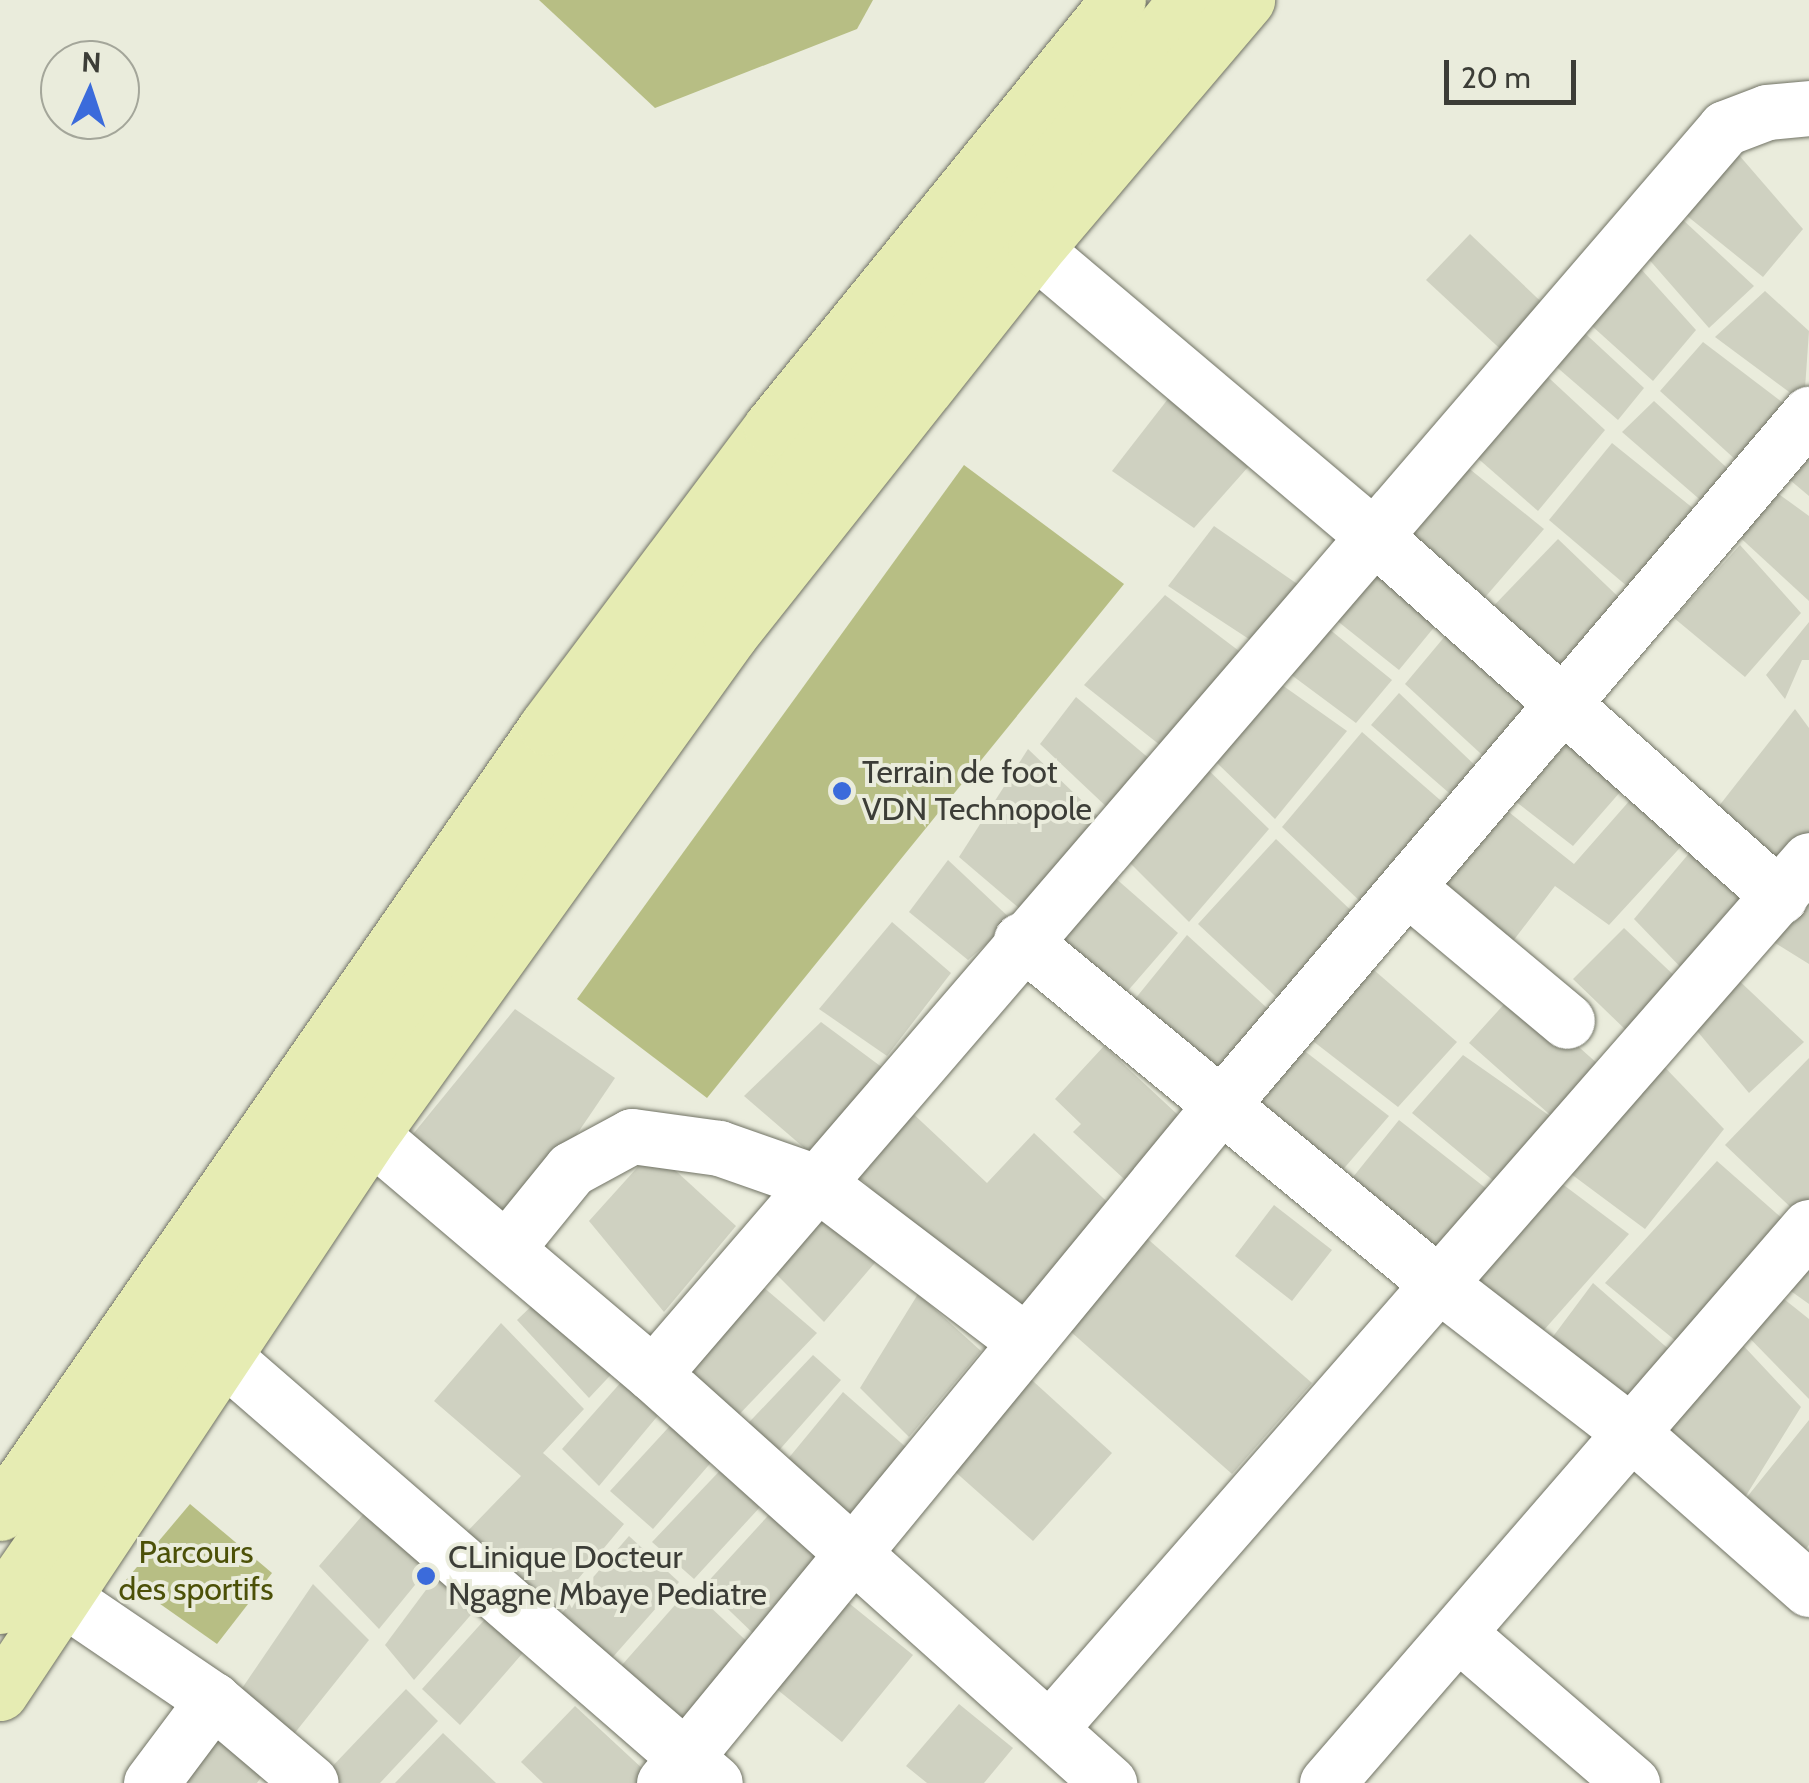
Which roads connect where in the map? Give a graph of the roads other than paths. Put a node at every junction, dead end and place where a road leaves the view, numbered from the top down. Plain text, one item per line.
1 (1118, 0) edge
2 (1186, 0) edge
3 (1247, 0) edge
4 (1809, 108) edge
5 (1035, 250) junction
6 (1809, 414) edge
7 (1374, 536) junction
8 (1566, 704) junction
9 (1794, 878) edge
10 (1408, 888) junction
11 (1022, 940) junction
12 (1568, 1021) dead end
13 (1220, 1106) junction
14 (372, 1136) junction
15 (816, 1182) junction
16 (1809, 1228) edge
17 (506, 1249) junction
18 (1436, 1281) junction
19 (1026, 1342) junction
20 (223, 1356) junction
21 (653, 1374) junction
22 (1632, 1433) junction
23 (0, 1514) edge
24 (852, 1551) junction
25 (1804, 1575) edge
26 (63, 1598) junction
27 (0, 1606) edge
28 (1458, 1633) junction
29 (7, 1679) edge
30 (213, 1700) junction
31 (1050, 1728) junction
32 (689, 1774) edge
33 (1618, 1779) edge
34 (152, 1783) edge
35 (311, 1783) edge
36 (1109, 1783) edge
37 (1326, 1783) edge

1 - 23 main road
2 - 27 main road
3 - 5 main road
4 - 7 street
5 - 7 street
5 - 14 main road
6 - 8 street
7 - 8 street
7 - 11 street
8 - 9 street
8 - 10 street
9 - 18 street
10 - 12 street
10 - 13 street
11 - 13 street
11 - 15 street
13 - 18 street
13 - 19 street
14 - 17 street
14 - 20 main road
15 - 17 street
15 - 19 street
15 - 21 street
16 - 22 street
17 - 21 street
18 - 22 street
18 - 31 street
19 - 24 street
20 - 26 main road
20 - 32 street
21 - 24 street
22 - 25 street
22 - 28 street
24 - 31 street
24 - 32 street
26 - 29 main road
26 - 30 street
28 - 33 street
28 - 37 street
30 - 34 street
30 - 35 street
31 - 36 street

